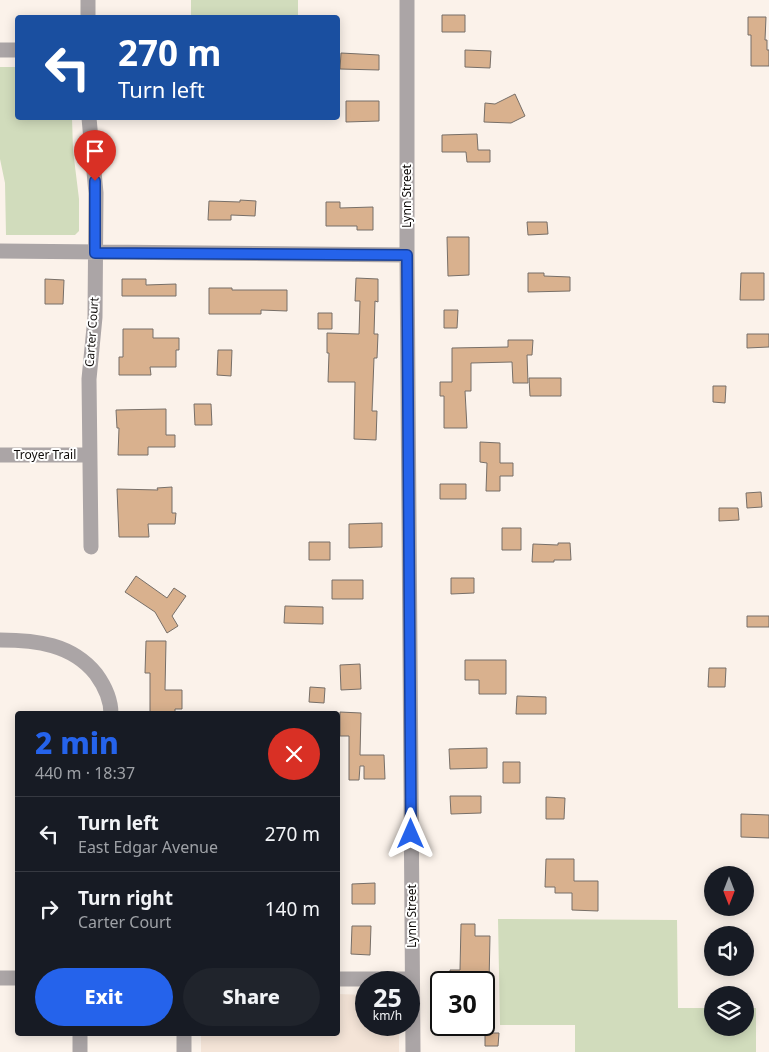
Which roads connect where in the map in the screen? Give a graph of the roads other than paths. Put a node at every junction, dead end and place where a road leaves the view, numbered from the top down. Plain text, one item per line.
1 (88, 0) edge
2 (407, 0) edge
3 (88, 15) edge
4 (0, 50) edge
5 (15, 50) edge
6 (89, 120) edge
7 (0, 251) edge
8 (95, 253) junction
9 (407, 255) junction
10 (0, 455) edge
11 (89, 455) junction
12 (91, 547) dead end
13 (0, 640) edge
14 (111, 711) edge
15 (412, 971) edge
16 (0, 978) edge
17 (15, 978) edge
18 (340, 979) edge
19 (355, 979) edge
20 (80, 1036) edge
21 (184, 1036) edge
22 (413, 1036) edge
23 (80, 1052) edge
24 (184, 1052) edge
25 (413, 1052) edge

1 - 3 street
2 - 9 street, Lynn Street
4 - 5 street
6 - 8 street, Carter Court
7 - 8 street
8 - 9 street
8 - 11 street, Carter Court
9 - 15 street, Lynn Street
10 - 11 street, Troyer Trail
11 - 12 street, Carter Court
13 - 14 street
16 - 17 street
18 - 19 street
20 - 23 street
21 - 24 street
22 - 25 street, Lynn Street

